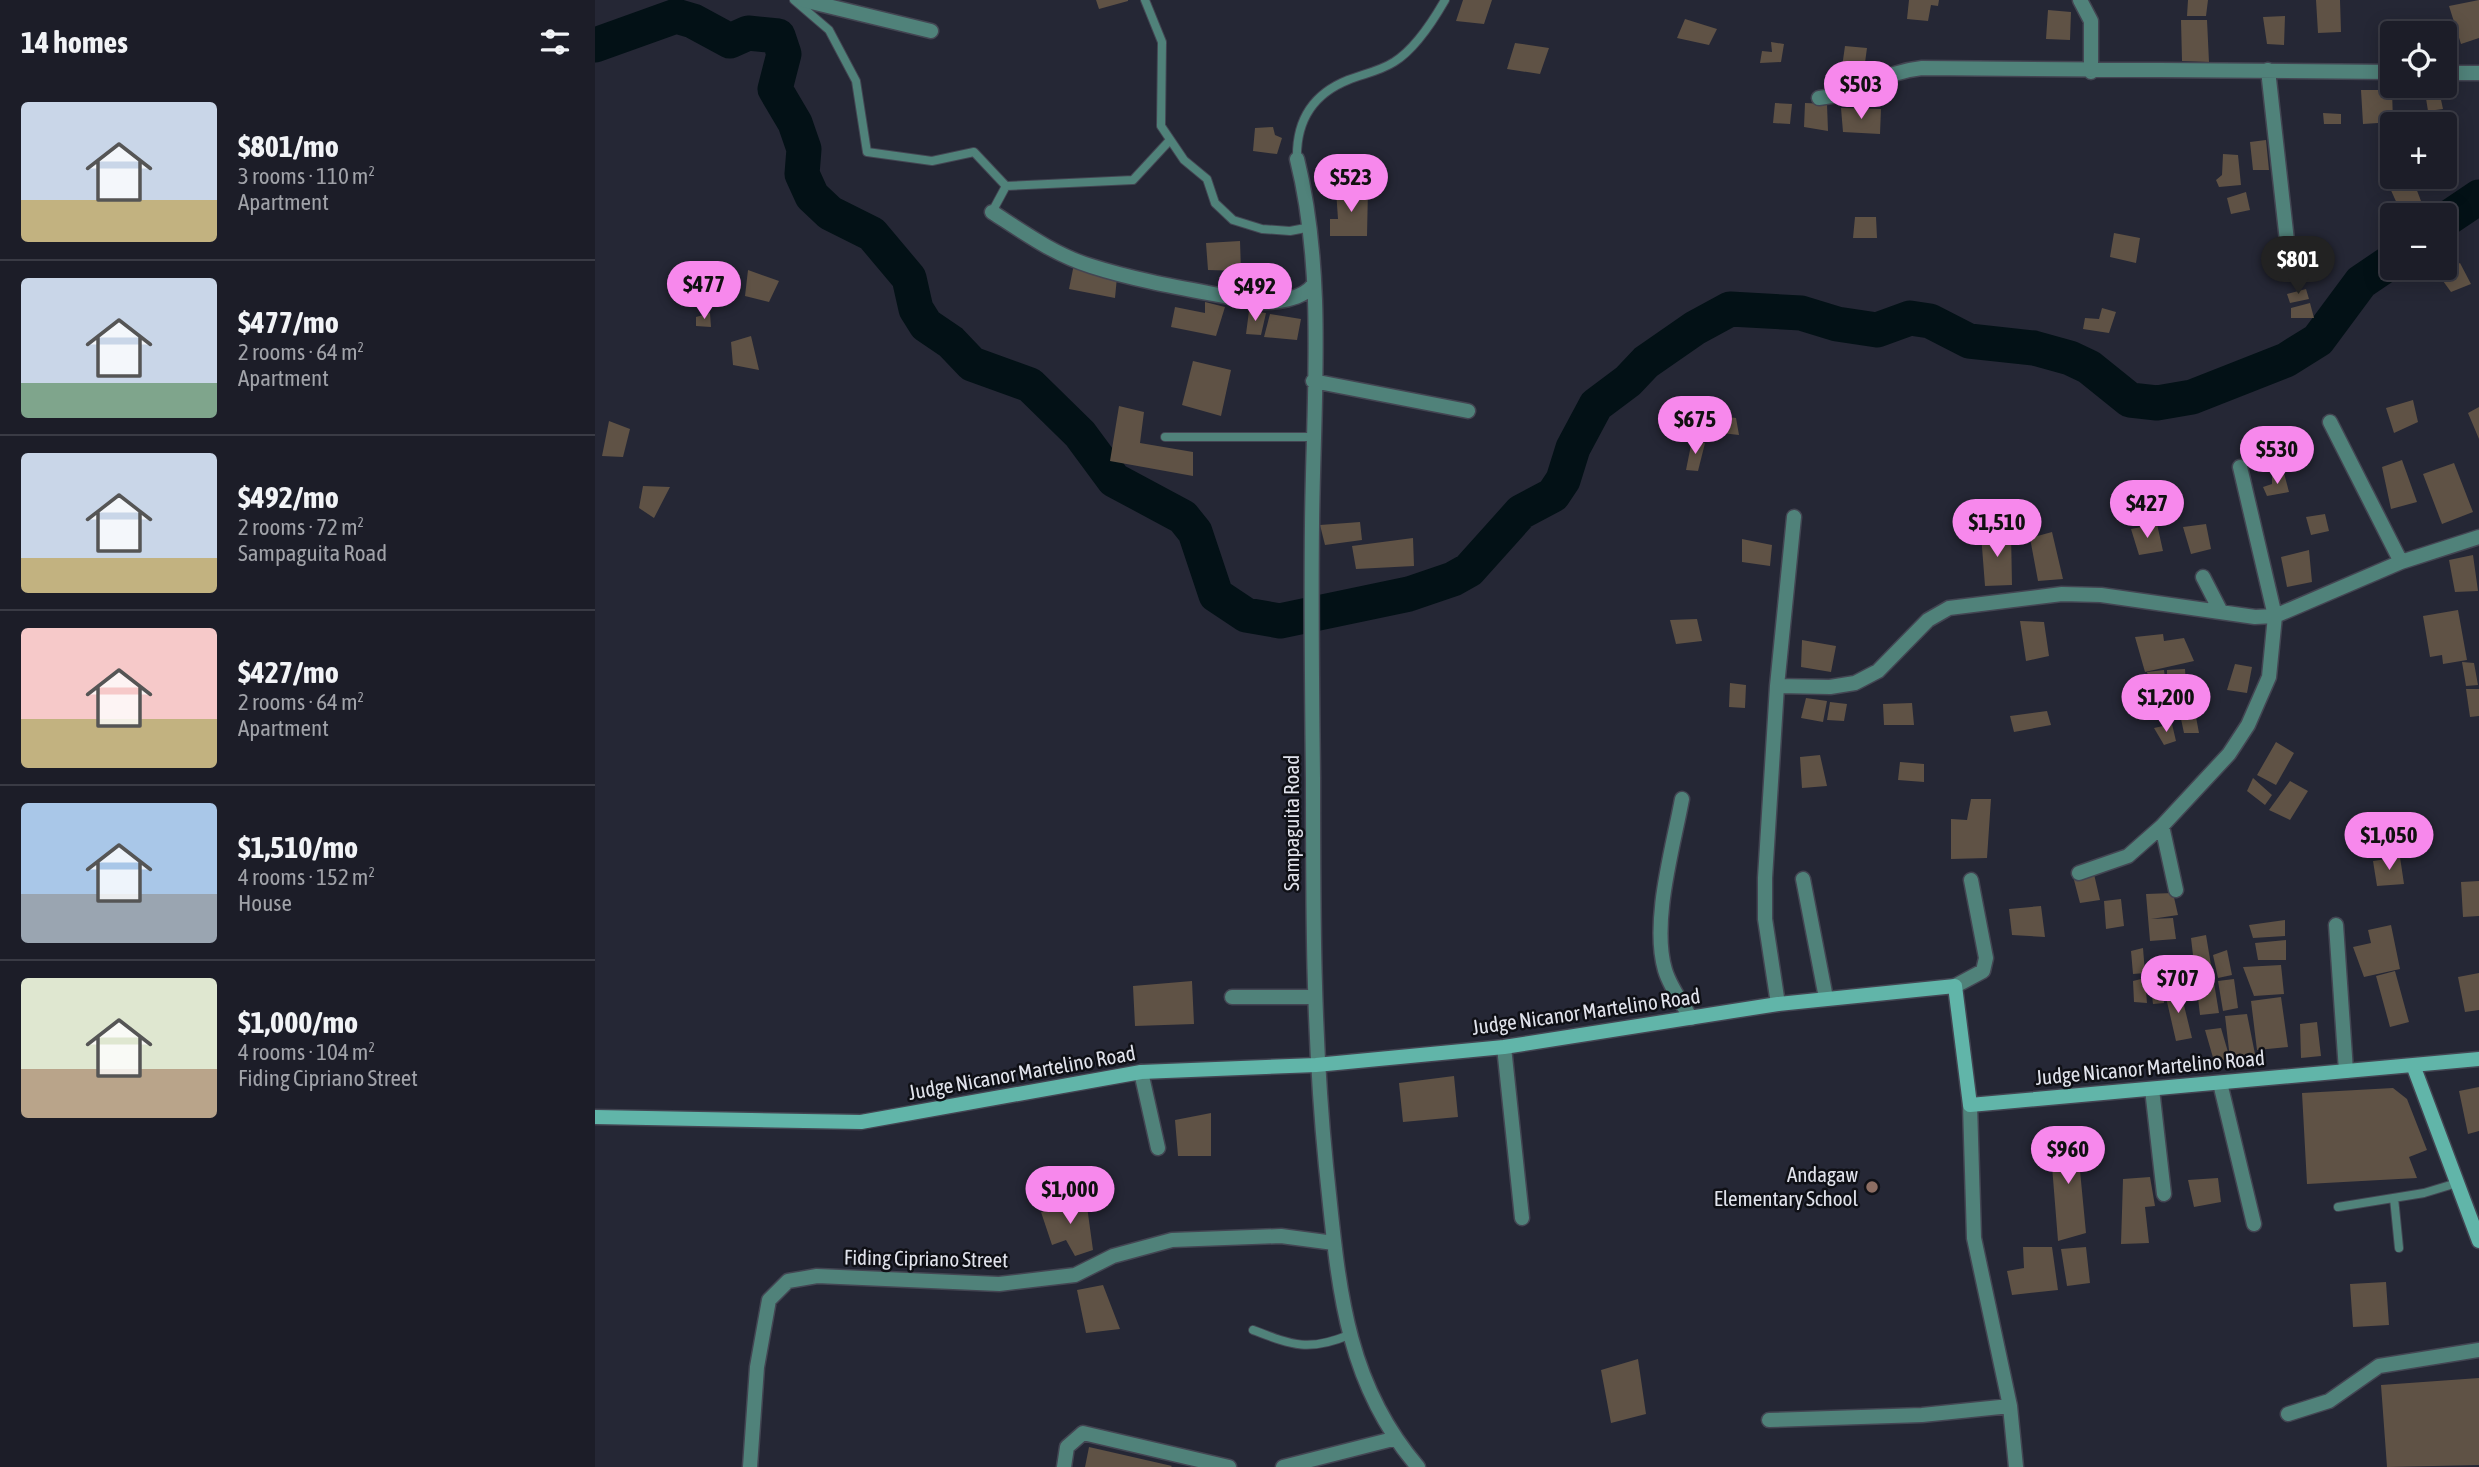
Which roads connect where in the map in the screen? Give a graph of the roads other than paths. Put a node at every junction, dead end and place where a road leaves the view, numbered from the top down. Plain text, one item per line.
1 (794, 0) edge
2 (803, 0) edge
3 (1146, 0) edge
4 (1445, 0) edge
5 (2080, 0) edge
6 (931, 32) dead end
7 (2269, 70) junction
8 (2091, 72) junction
9 (2380, 72) edge
10 (2457, 73) edge
11 (2479, 73) edge
12 (1819, 98) dead end
13 (1170, 140) junction
14 (1297, 159) joint
15 (1006, 186) junction
16 (992, 212) joint
17 (1311, 227) junction
18 (2287, 241) dead end
19 (1314, 284) junction
20 (1313, 381) junction
21 (1468, 411) dead end
22 (2330, 422) dead end
23 (1165, 437) dead end
24 (1313, 437) junction
25 (2239, 467) dead end
26 (1794, 517) dead end
27 (2479, 537) edge
28 (2400, 562) junction
29 (2203, 577) dead end
30 (2221, 612) junction
31 (2274, 616) junction
32 (1777, 686) junction
33 (1682, 799) dead end
34 (2162, 826) junction
35 (2079, 873) dead end
36 (1803, 879) dead end
37 (1972, 880) dead end
38 (2176, 890) dead end
39 (2336, 925) dead end
40 (1955, 986) junction
41 (1233, 997) dead end
42 (1313, 998) junction
43 (1826, 998) junction
44 (1778, 1004) junction
45 (1691, 1018) junction
46 (1504, 1047) junction
47 (2479, 1059) edge
48 (1316, 1065) junction
49 (2413, 1065) junction
50 (1141, 1072) junction
51 (2346, 1072) junction
52 (2220, 1083) junction
53 (2152, 1088) junction
54 (1970, 1105) junction
55 (595, 1117) edge
56 (1158, 1148) dead end
57 (2457, 1182) junction
58 (2164, 1194) dead end
59 (2394, 1198) junction
60 (2338, 1207) dead end
61 (1522, 1217) dead end
62 (2254, 1224) dead end
63 (2479, 1241) edge
64 (1334, 1243) junction
65 (2399, 1248) dead end
66 (1253, 1329) dead end
67 (1349, 1335) junction
68 (2479, 1350) edge
69 (2010, 1406) junction
70 (2288, 1414) dead end
71 (1769, 1420) dead end
72 (1393, 1439) junction
73 (750, 1467) edge
74 (1064, 1467) edge
75 (1229, 1467) edge
76 (1283, 1467) edge
77 (1418, 1467) edge
78 (2016, 1467) edge

1 - 15 lane
2 - 6 street
3 - 13 lane
4 - 14 lane
5 - 8 street
7 - 8 street
7 - 9 street
7 - 18 street
8 - 12 street
10 - 11 street
13 - 15 lane
13 - 17 lane
14 - 17 street, Sampaguita Road
15 - 16 lane
16 - 19 street
17 - 19 street, Sampaguita Road
19 - 20 street, Sampaguita Road
20 - 21 street
20 - 24 street, Sampaguita Road
22 - 28 street
23 - 24 lane
24 - 42 street, Sampaguita Road
25 - 31 street
26 - 32 street
27 - 28 street
28 - 31 street
29 - 30 street
30 - 31 street
30 - 32 street
31 - 34 street
32 - 44 street
33 - 45 street
34 - 35 street
34 - 38 street
36 - 43 street
37 - 40 street
39 - 51 street
40 - 43 street, Judge Nicanor Martelino Road
40 - 54 street
41 - 42 street
42 - 48 street, Sampaguita Road
43 - 44 street, Judge Nicanor Martelino Road
44 - 45 street, Judge Nicanor Martelino Road
45 - 46 street, Judge Nicanor Martelino Road
46 - 48 street, Judge Nicanor Martelino Road
46 - 61 street
47 - 49 street, Judge Nicanor Martelino Road
48 - 50 street, Judge Nicanor Martelino Road
48 - 64 street, Sampaguita Road
49 - 51 street, Judge Nicanor Martelino Road
49 - 57 street
50 - 55 street, Judge Nicanor Martelino Road
50 - 56 street
51 - 52 street, Judge Nicanor Martelino Road
52 - 53 street, Judge Nicanor Martelino Road
52 - 62 street
53 - 54 street, Judge Nicanor Martelino Road
53 - 58 street
54 - 69 street
57 - 59 lane
57 - 63 street
59 - 60 lane
59 - 65 lane
64 - 67 street, Sampaguita Road
64 - 73 street, Fiding Cipriano Street
66 - 67 lane
67 - 72 street, Sampaguita Road
68 - 70 street
69 - 71 street
69 - 78 street
72 - 76 street
72 - 77 street, Sampaguita Road
74 - 75 street

